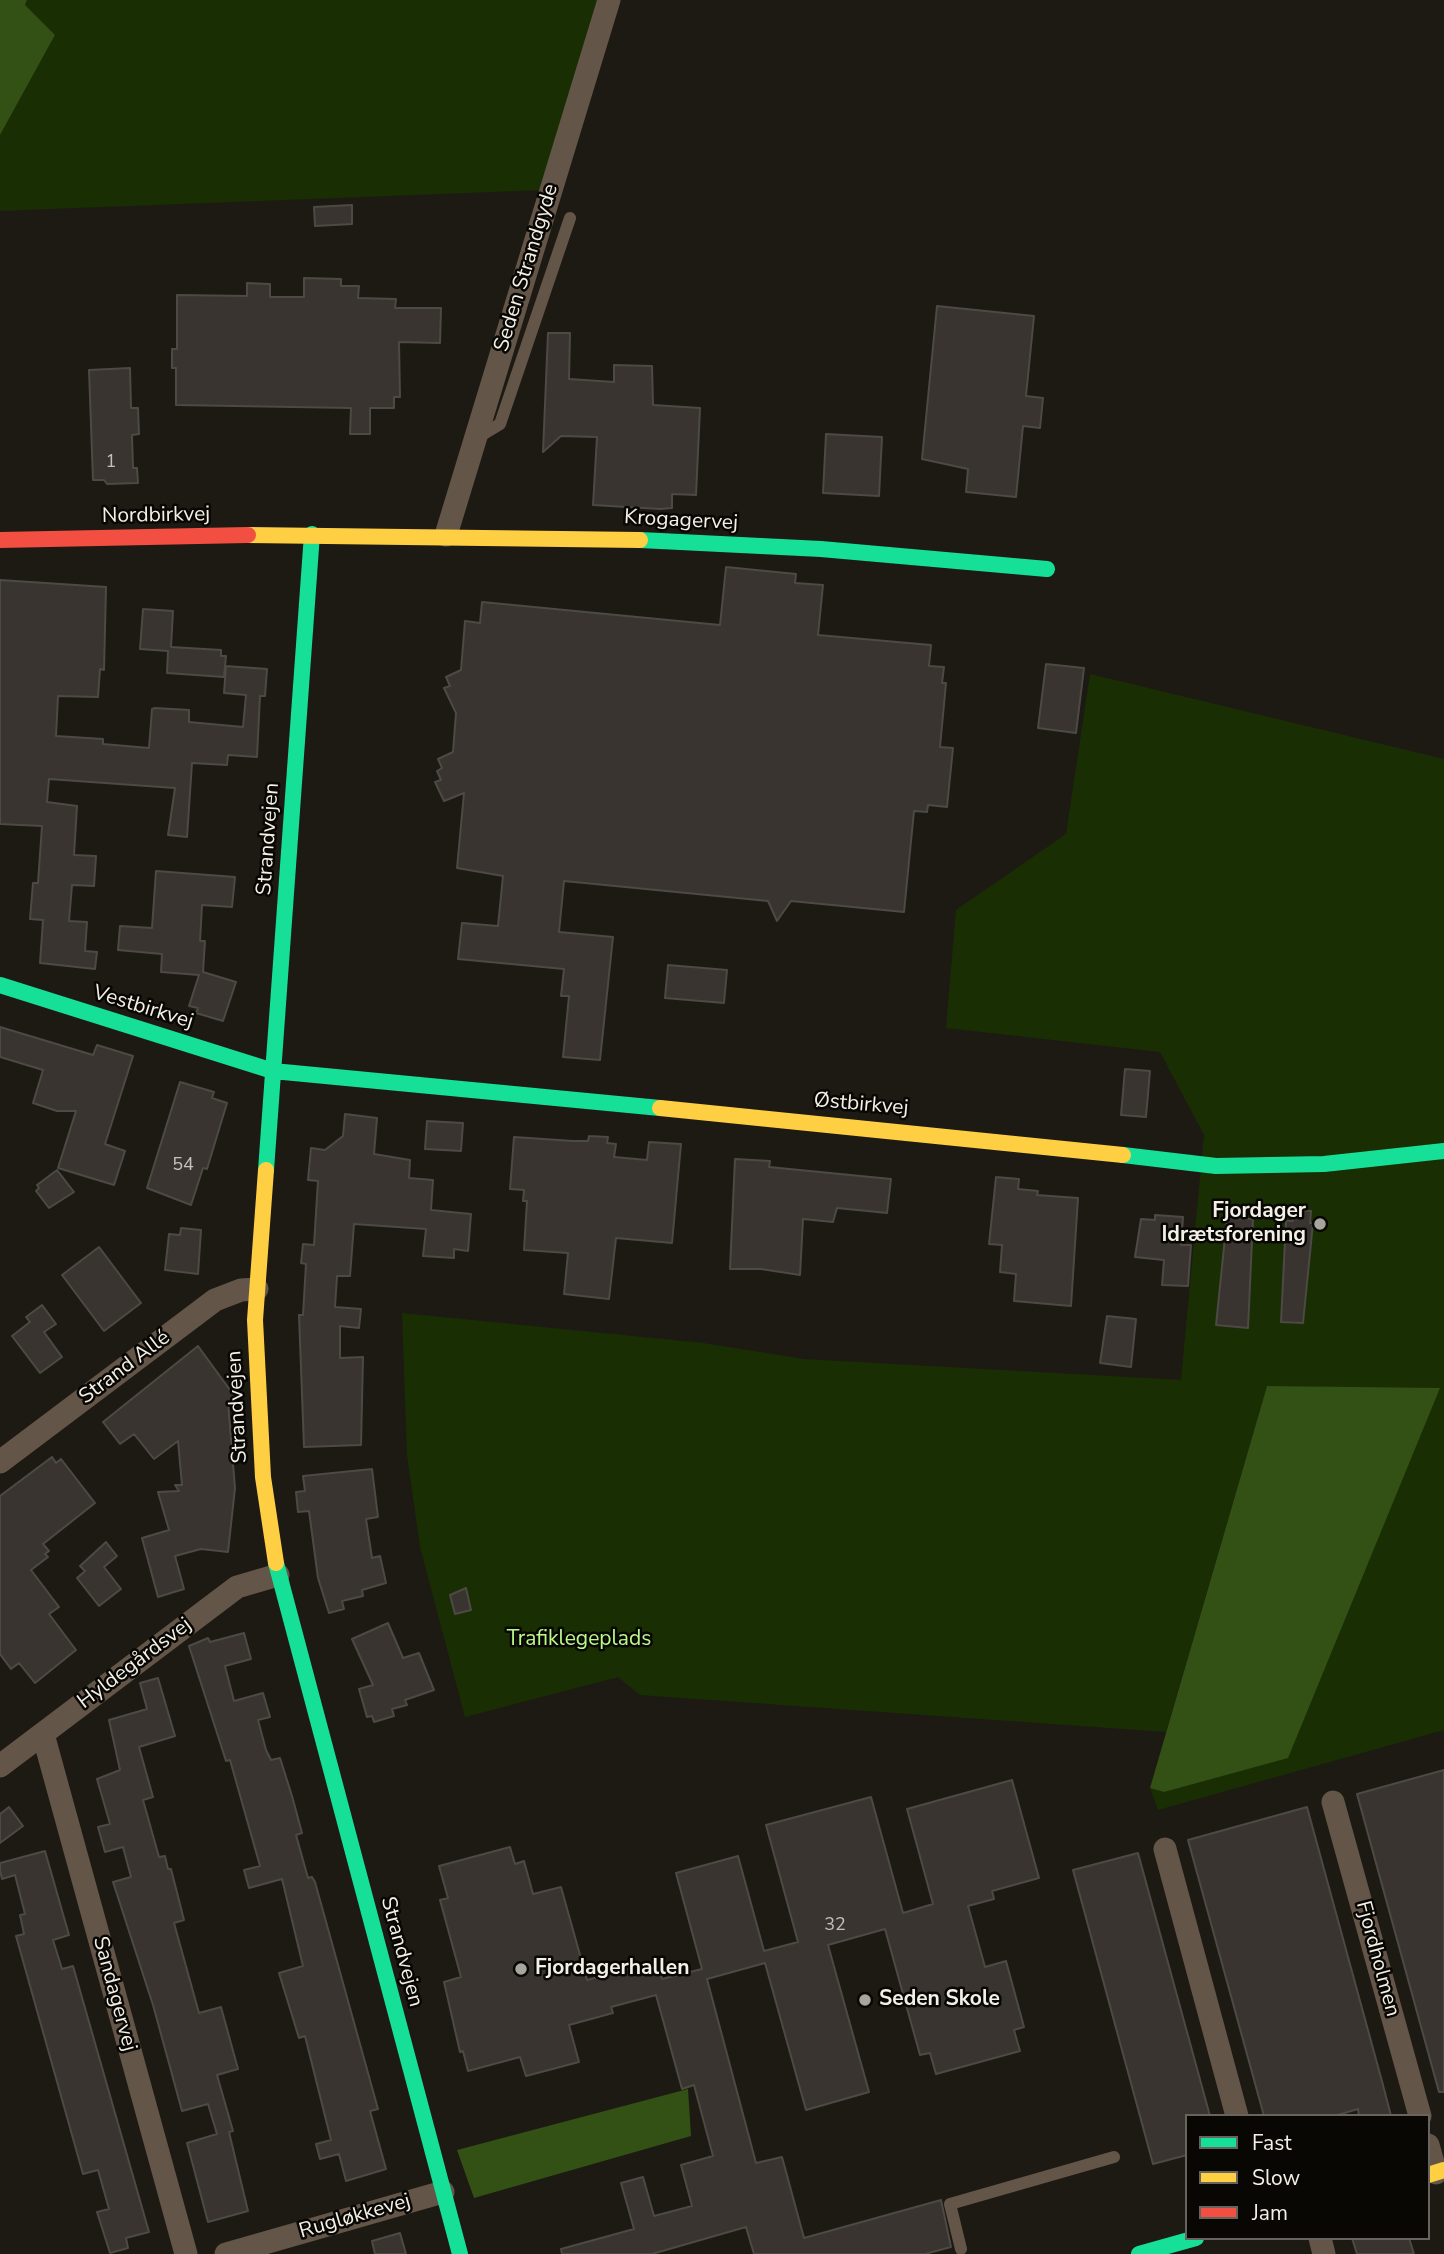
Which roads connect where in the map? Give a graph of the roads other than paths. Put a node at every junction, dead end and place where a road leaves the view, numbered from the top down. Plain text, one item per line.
1 (609, 0) edge
2 (570, 218) dead end
3 (475, 439) junction
4 (312, 534) junction
5 (446, 536) junction
6 (0, 540) edge
7 (1047, 569) dead end
8 (0, 985) edge
9 (273, 1071) junction
10 (1444, 1151) edge
11 (257, 1289) junction
12 (0, 1462) edge
13 (278, 1575) junction
14 (43, 1734) junction
15 (0, 1766) edge
16 (1333, 1802) dead end
17 (1165, 1849) dead end
18 (1236, 2114) edge
19 (1419, 2114) edge
20 (1430, 2152) edge
21 (1114, 2157) dead end
22 (1436, 2173) edge
23 (443, 2192) junction
24 (1189, 2240) edge
25 (961, 2249) dead end
26 (186, 2254) edge
27 (226, 2254) edge
28 (460, 2254) edge
29 (1139, 2254) edge

1 - 3 street, Seden Strandgyde
2 - 3 lane
3 - 5 street, Seden Strandgyde
4 - 5 street, Krogagervej
4 - 6 street, Nordbirkvej
4 - 9 street, Strandvejen
5 - 7 street, Krogagervej
8 - 9 street, Vestbirkvej
9 - 10 street, Østbirkvej
9 - 11 street, Strandvejen
11 - 12 street, Strand Allé
11 - 13 street, Strandvejen
13 - 14 street, Hyldegårdsvej
13 - 23 street, Strandvejen
14 - 15 street, Hyldegårdsvej
14 - 26 street, Sandagervej
16 - 19 street, Fjordholmen
17 - 18 street
20 - 22 street
21 - 25 lane
23 - 27 street, Rugløkkevej
23 - 28 street, Strandvejen
24 - 29 street

